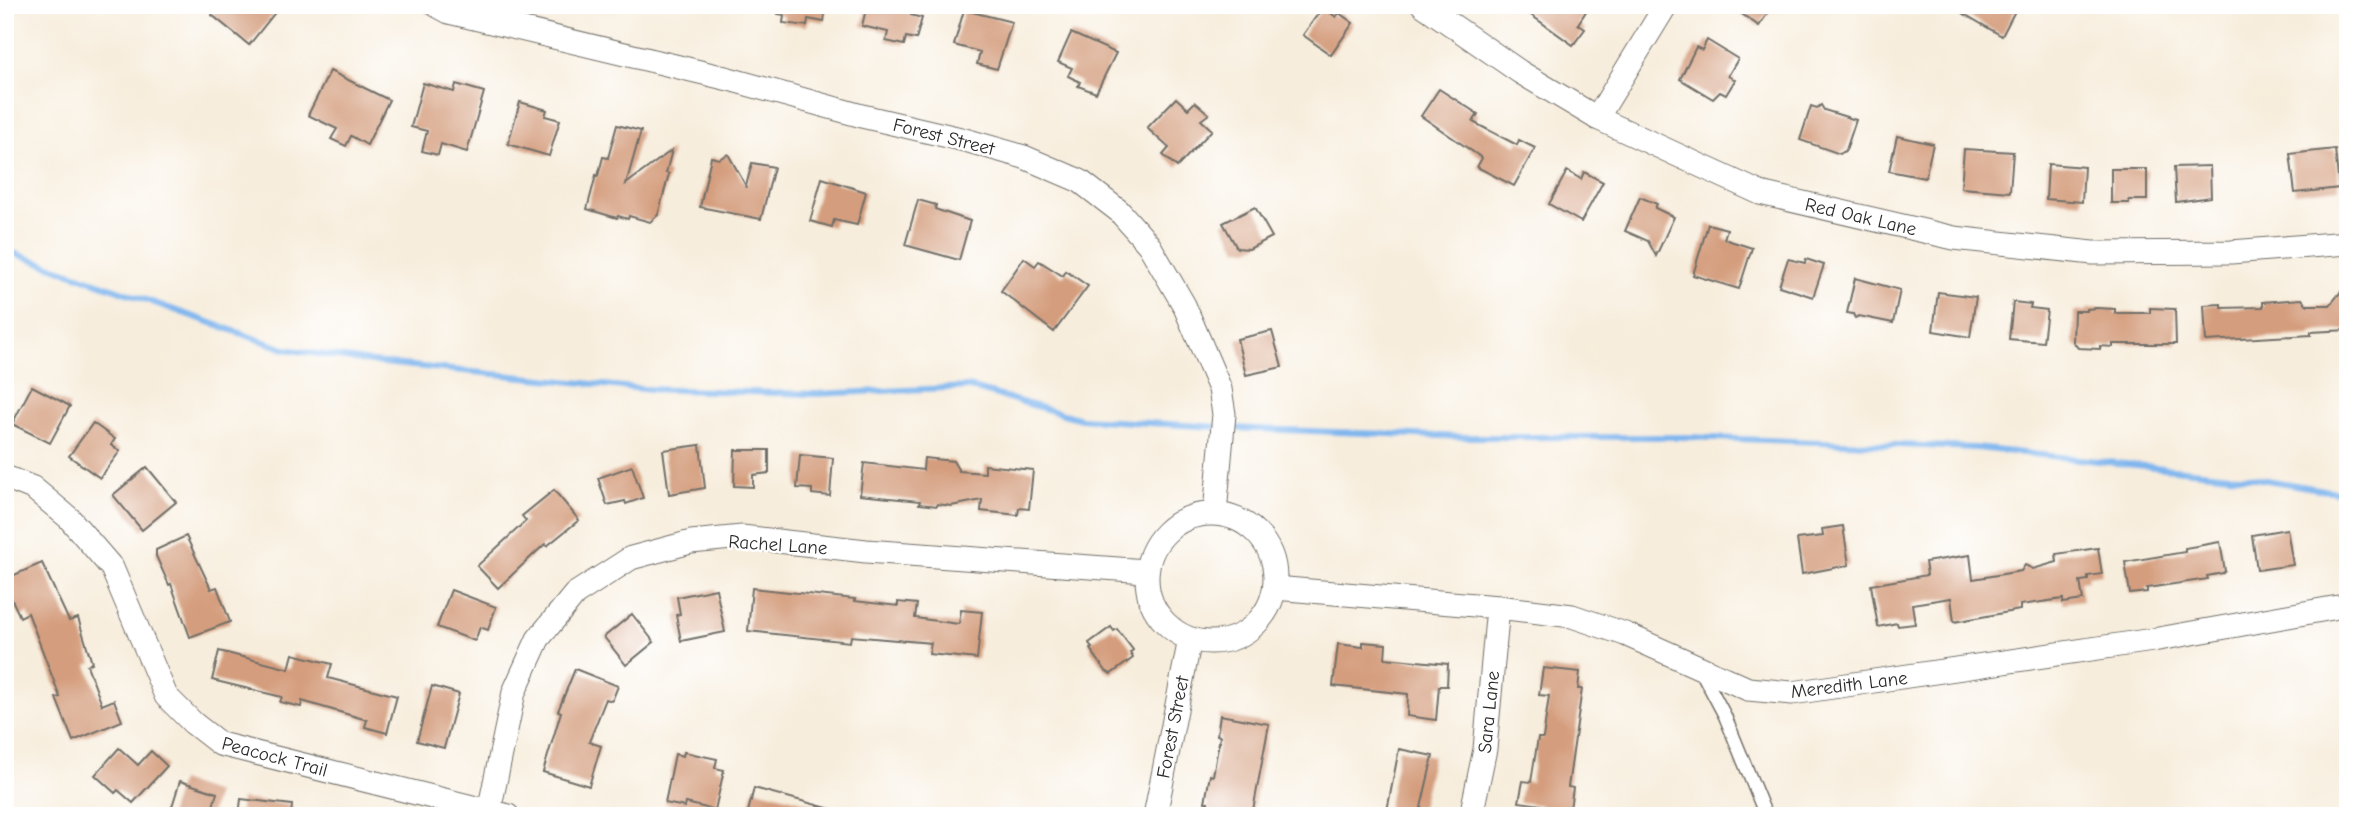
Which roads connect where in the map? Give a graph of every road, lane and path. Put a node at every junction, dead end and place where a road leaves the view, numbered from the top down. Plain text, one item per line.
1 (436, 5) edge
2 (1423, 5) edge
3 (1666, 5) edge
4 (1597, 118) junction
5 (2348, 243) edge
6 (5, 477) edge
7 (1214, 513) junction
8 (1146, 571) junction
9 (1275, 589) junction
10 (2348, 604) edge
11 (1498, 607) junction
12 (1190, 639) junction
13 (1700, 668) junction
14 (499, 813) edge
15 (1155, 816) edge
16 (1471, 816) edge
17 (1766, 816) edge

1 - 7 street, Forest Street
2 - 4 street, Red Oak Lane
3 - 4 street
4 - 5 street, Red Oak Lane
6 - 14 street, Peacock Trail
7 - 8 street
7 - 9 street
8 - 12 street
8 - 14 street, Rachel Lane
9 - 11 street, Meredith Lane
9 - 12 street
10 - 13 street, Meredith Lane
11 - 13 street, Meredith Lane
11 - 16 street, Sara Lane
12 - 15 street, Forest Street
13 - 17 lane

